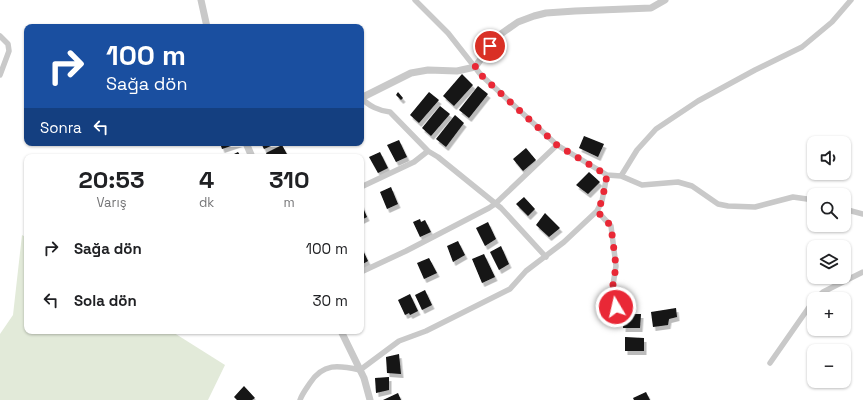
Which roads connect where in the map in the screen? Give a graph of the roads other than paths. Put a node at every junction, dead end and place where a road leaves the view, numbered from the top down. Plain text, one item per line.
1 (201, 0) edge
2 (415, 0) edge
3 (666, 0) edge
4 (851, 0) edge
5 (206, 24) edge
6 (0, 36) edge
7 (475, 67) junction
8 (0, 75) edge
9 (364, 97) edge
10 (364, 101) edge
11 (557, 145) junction
12 (428, 151) junction
13 (607, 175) junction
14 (621, 176) junction
15 (364, 186) edge
16 (807, 199) edge
17 (495, 204) junction
18 (597, 211) junction
19 (851, 211) edge
20 (863, 214) edge
21 (546, 257) junction
22 (364, 271) edge
23 (863, 272) edge
24 (823, 292) edge
25 (807, 309) edge
26 (624, 314) dead end
27 (342, 334) edge
28 (770, 363) dead end
29 (360, 370) junction
30 (300, 400) edge
31 (370, 400) edge

1 - 5 street
2 - 7 street
3 - 7 street
4 - 14 street
6 - 8 street
7 - 9 street
7 - 11 street
10 - 12 street
11 - 13 street
11 - 17 street
12 - 15 street
12 - 17 street
13 - 14 street
13 - 18 street
14 - 16 street
17 - 21 street
17 - 22 street
18 - 21 street
18 - 26 street
19 - 20 street
21 - 29 street
23 - 24 street
25 - 28 street
27 - 29 street
29 - 30 street
29 - 31 street

